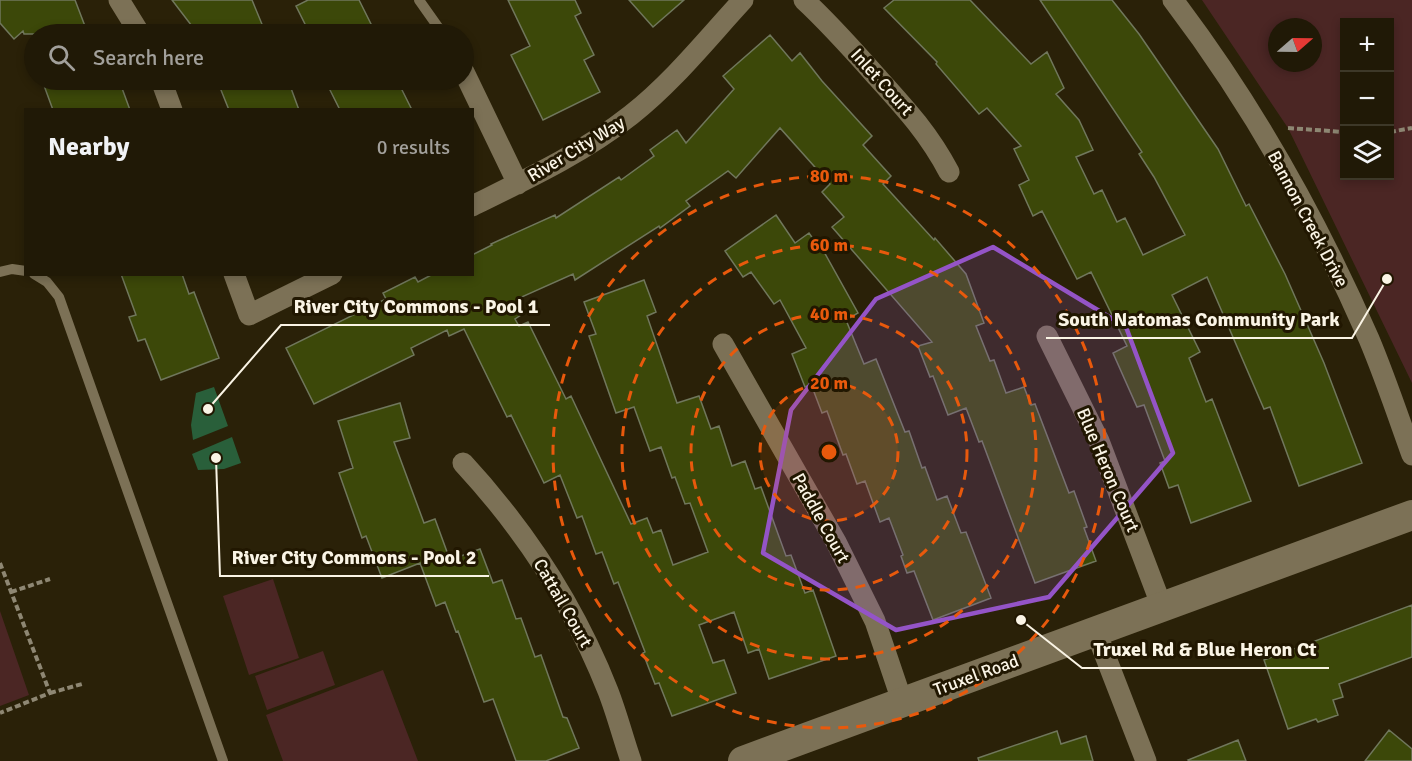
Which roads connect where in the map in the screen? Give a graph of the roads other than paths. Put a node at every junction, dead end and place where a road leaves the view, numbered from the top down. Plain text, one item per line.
1 (119, 0) edge
2 (419, 0) edge
3 (743, 0) edge
4 (804, 0) edge
5 (1173, 0) edge
6 (134, 24) edge
7 (436, 24) edge
8 (165, 90) edge
9 (473, 90) edge
10 (171, 108) edge
11 (949, 172) dead end
12 (518, 184) junction
13 (474, 205) edge
14 (0, 272) edge
15 (24, 272) edge
16 (37, 276) edge
17 (235, 276) edge
18 (328, 276) edge
19 (1047, 336) dead end
20 (723, 344) dead end
21 (1412, 455) edge
22 (463, 463) dead end
23 (1412, 515) edge
24 (1162, 607) junction
25 (1096, 632) junction
26 (902, 701) junction
27 (223, 761) edge
28 (631, 761) edge
29 (743, 761) edge
30 (1146, 761) edge

1 - 6 street
2 - 7 lane
3 - 12 street, River City Way
4 - 11 street, Inlet Court
5 - 21 street, Bannon Creek Drive
8 - 10 street
9 - 12 street
12 - 13 street, River City Way
14 - 15 lane
16 - 27 lane
17 - 18 street
19 - 24 street, Blue Heron Court
20 - 26 street, Paddle Court
22 - 28 street, Cattail Court
23 - 24 main road, Truxel Road
24 - 25 main road, Truxel Road
25 - 26 main road, Truxel Road
25 - 30 street
26 - 29 main road, Truxel Road

